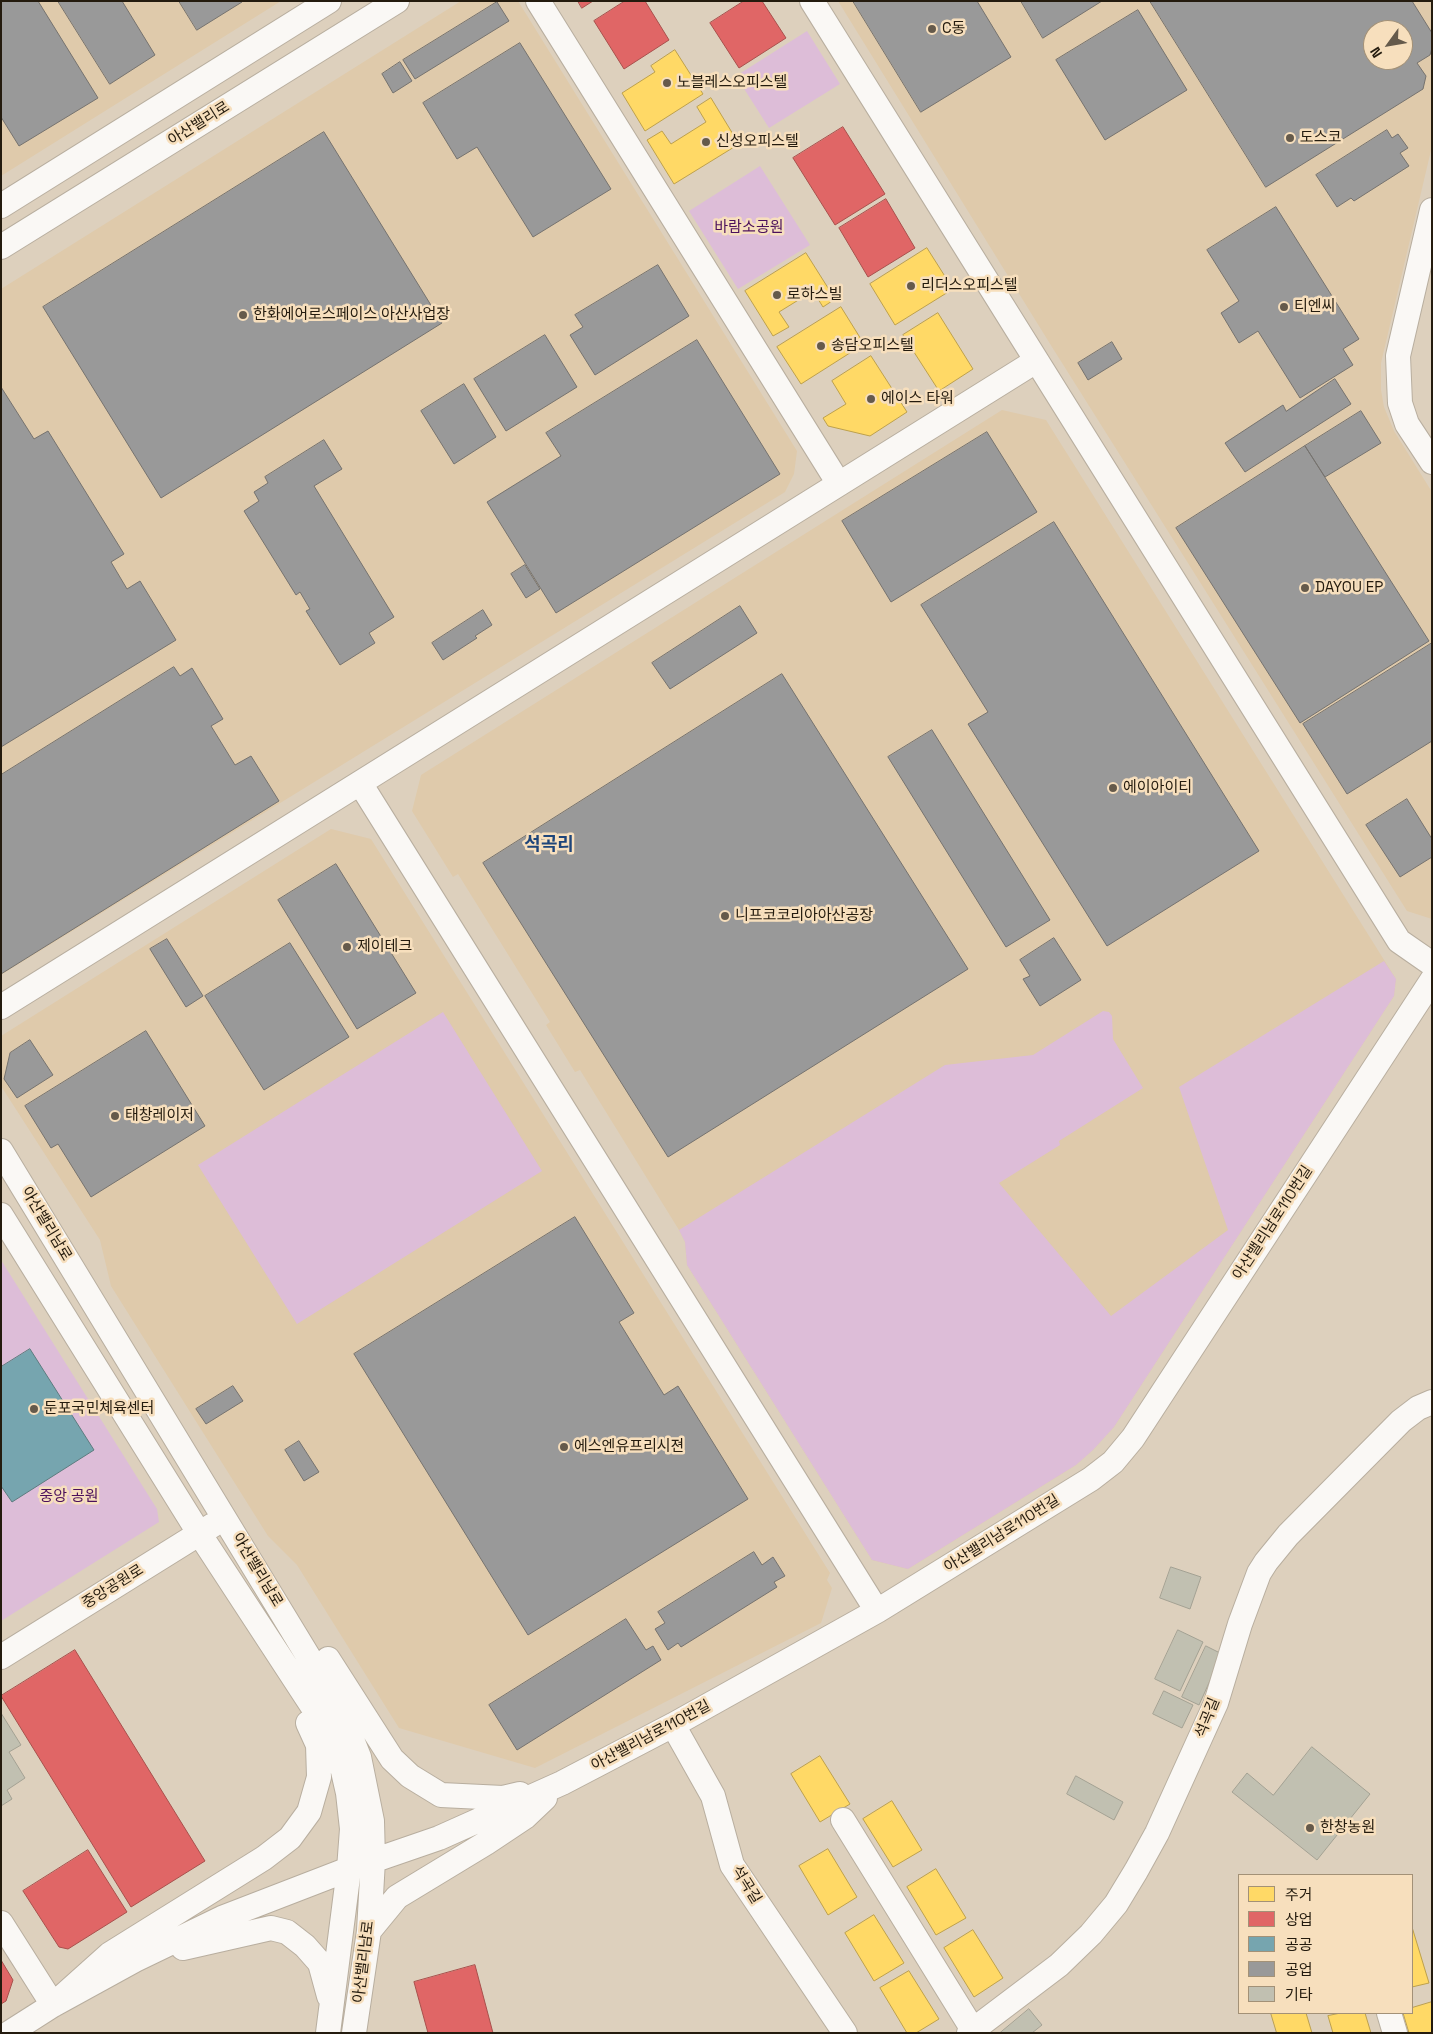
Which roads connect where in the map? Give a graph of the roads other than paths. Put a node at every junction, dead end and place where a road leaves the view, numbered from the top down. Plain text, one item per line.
1 (329, 1) edge
2 (397, 1) edge
3 (538, 1) edge
4 (812, 1) edge
5 (1, 206) edge
6 (1432, 210) edge
7 (1, 247) edge
8 (1036, 360) junction
9 (1432, 462) edge
10 (839, 484) junction
11 (360, 783) junction
12 (1432, 964) edge
13 (1432, 980) edge
14 (1, 1007) edge
15 (1, 1151) edge
16 (1, 1215) edge
17 (1432, 1402) edge
18 (225, 1517) junction
19 (199, 1533) junction
20 (281, 1610) junction
21 (877, 1610) junction
22 (1, 1657) edge
23 (284, 1662) junction
24 (673, 1725) junction
25 (562, 1783) junction
26 (843, 1820) dead end
27 (373, 1860) junction
28 (349, 1869) junction
29 (1, 1923) edge
30 (369, 1932) junction
31 (135, 1960) junction
32 (52, 2005) junction
33 (332, 2005) junction
34 (1389, 2014) edge
35 (971, 2031) edge
36 (9, 2033) edge
37 (328, 2033) edge
38 (354, 2033) edge
39 (845, 2033) edge
40 (1395, 2033) edge

1 - 5 street
2 - 7 street, 아산밸리로
3 - 10 street
4 - 8 street
6 - 9 street
8 - 10 street
8 - 12 street
10 - 11 street
11 - 14 street
11 - 21 street
13 - 21 street, 아산밸리남로110번길
15 - 18 street, 아산밸리남로
16 - 19 street, 아산밸리남로
17 - 35 street, 석곡길
18 - 19 street, 중앙공원로
18 - 20 street, 아산밸리남로
19 - 22 street, 중앙공원로
19 - 23 street, 아산밸리남로
20 - 25 street
20 - 27 street, 아산밸리남로
21 - 24 street, 아산밸리남로110번길
23 - 28 street, 아산밸리남로
23 - 32 street
24 - 25 street, 아산밸리남로110번길
24 - 39 street, 석곡길
25 - 27 street, 아산밸리남로110번길
25 - 30 street
26 - 35 street, 석곡길
27 - 28 street, 아산밸리남로110번길
27 - 30 street, 아산밸리남로
28 - 31 street, 아산밸리남로110번길
28 - 33 street, 아산밸리남로
29 - 32 street
30 - 38 street, 아산밸리남로
31 - 32 street
31 - 33 street
32 - 36 street
33 - 37 street, 아산밸리남로
34 - 40 street

